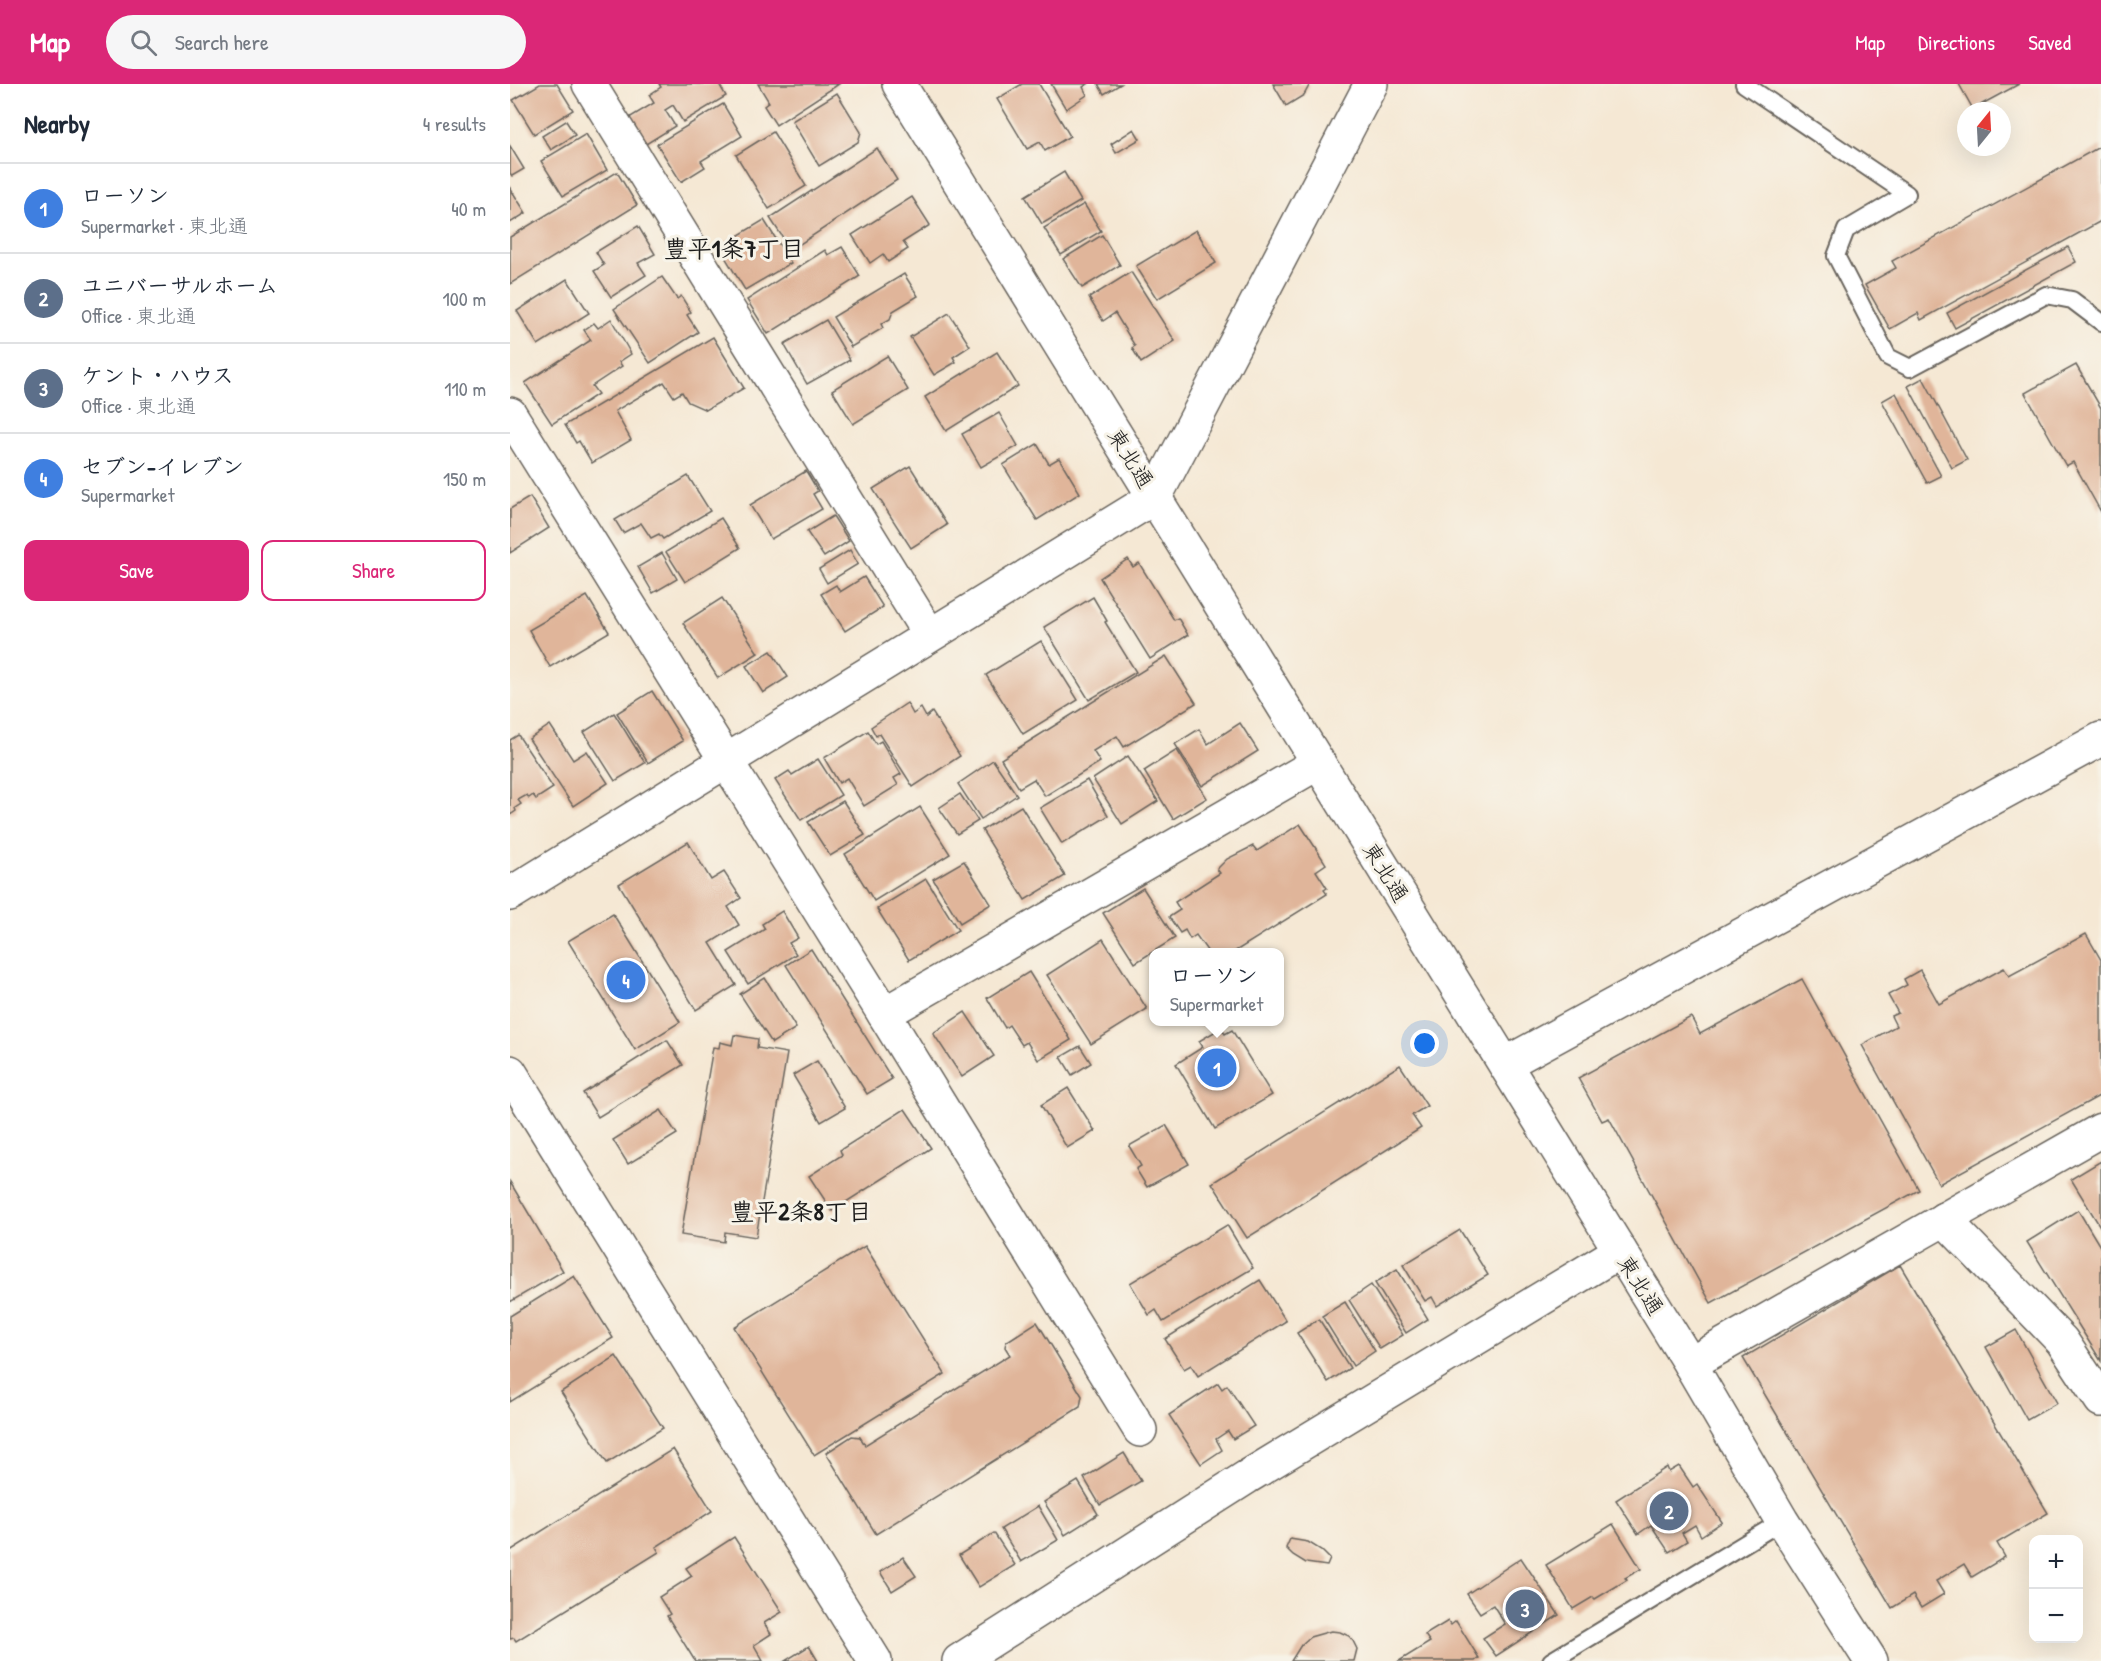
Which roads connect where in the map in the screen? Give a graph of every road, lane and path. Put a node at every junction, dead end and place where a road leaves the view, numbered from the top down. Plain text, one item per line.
1 (589, 84) edge
2 (899, 84) edge
3 (1371, 84) edge
4 (1744, 84) edge
5 (2101, 322) edge
6 (510, 414) edge
7 (1155, 497) junction
8 (930, 634) junction
9 (2101, 739) edge
10 (726, 762) junction
11 (1318, 763) junction
12 (510, 894) edge
13 (884, 1014) junction
14 (1505, 1064) junction
15 (510, 1072) edge
16 (2101, 1130) edge
17 (1944, 1219) junction
18 (1620, 1251) junction
19 (1690, 1364) junction
20 (2101, 1400) edge
21 (1140, 1430) dead end
22 (1782, 1521) junction
23 (875, 1661) edge
24 (959, 1661) edge
25 (1551, 1661) edge
26 (1871, 1661) edge

1 - 8 street
2 - 7 street, 東北通
3 - 7 street
4 - 5 lane
6 - 10 street
7 - 8 street
7 - 11 street, 東北通
8 - 10 street
9 - 14 street
10 - 12 street
10 - 13 street
11 - 13 street
11 - 14 street, 東北通
13 - 21 street
14 - 18 street, 東北通
15 - 23 street
16 - 17 street
17 - 19 street
17 - 20 street
18 - 19 street, 東北通
18 - 24 street
19 - 22 street, 東北通
22 - 25 lane
22 - 26 street, 東北通

